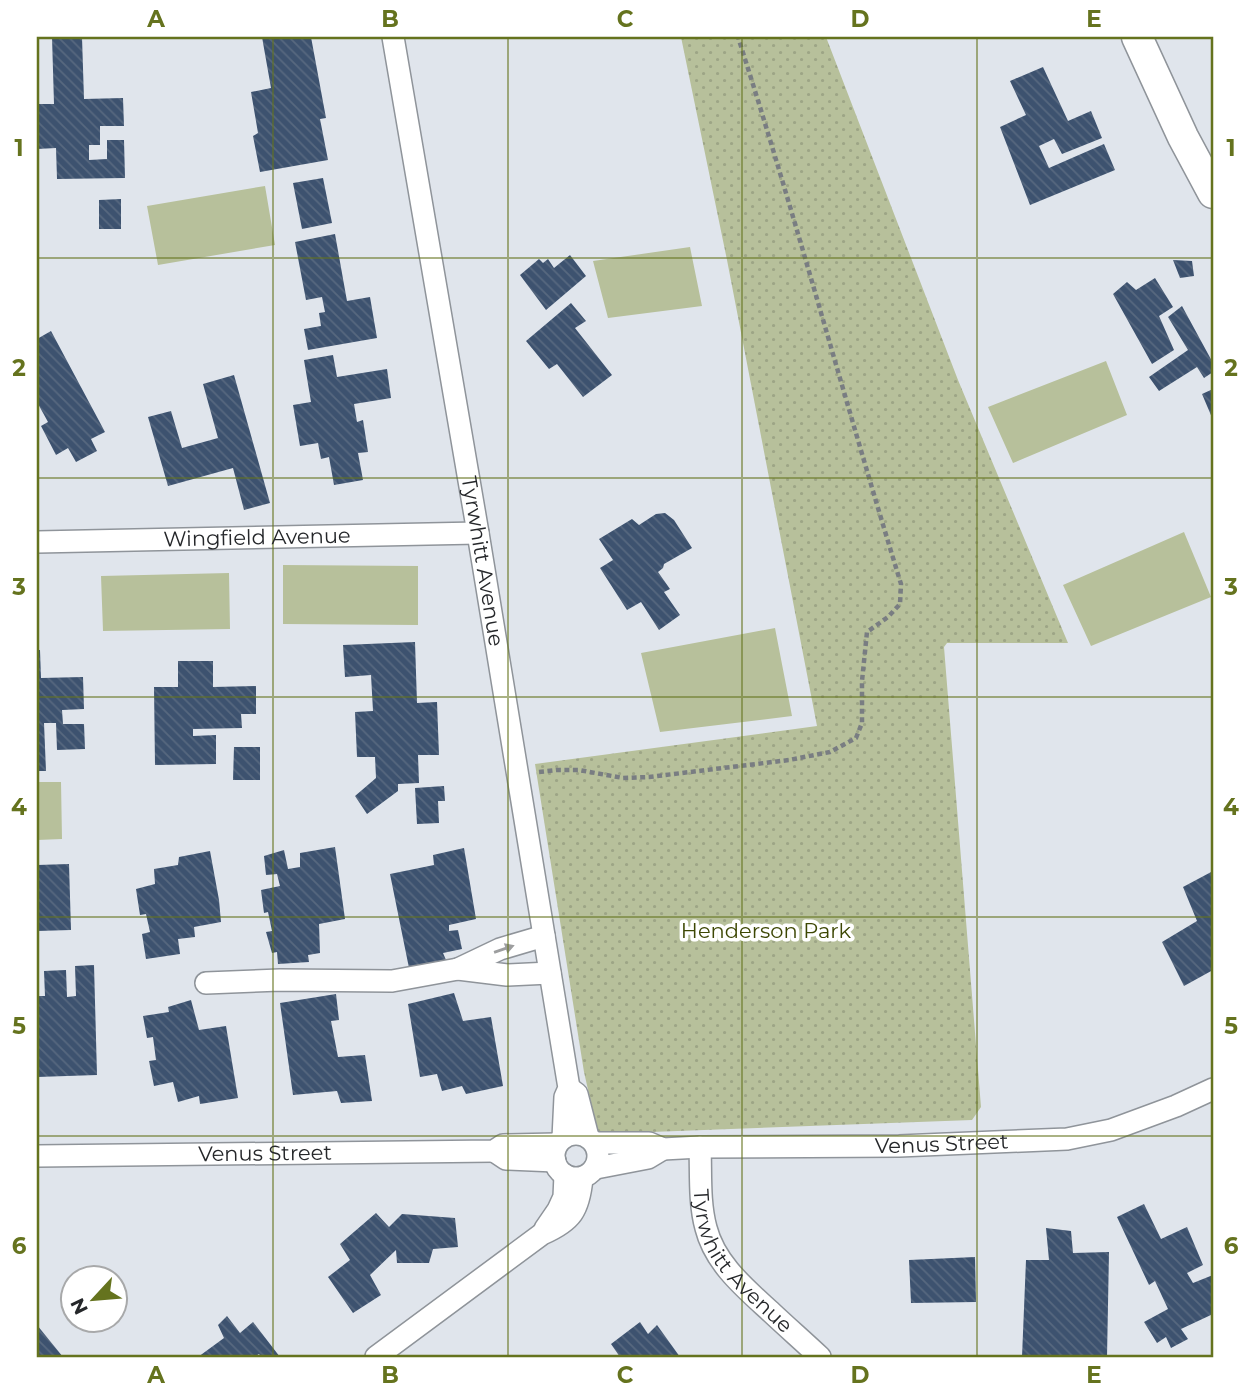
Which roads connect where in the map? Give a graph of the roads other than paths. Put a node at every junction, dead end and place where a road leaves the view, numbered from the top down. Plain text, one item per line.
1 (393, 37) edge
2 (1137, 37) edge
3 (1213, 193) edge
4 (478, 533) junction
5 (37, 542) edge
6 (544, 936) junction
7 (458, 968) junction
8 (550, 974) junction
9 (206, 982) dead end
10 (569, 1088) junction
11 (1213, 1088) edge
12 (591, 1140) junction
13 (700, 1147) junction
14 (663, 1149) junction
15 (37, 1156) edge
16 (569, 1160) junction
17 (376, 1357) edge
18 (820, 1357) edge

1 - 4 street, Tyrwhitt Avenue
2 - 3 street
4 - 5 street, Wingfield Avenue
4 - 6 street, Tyrwhitt Avenue
7 -> 6 street
6 - 8 street, Tyrwhitt Avenue
7 - 8 street
7 - 9 street
8 - 10 street, Tyrwhitt Avenue
10 - 12 street, Tyrwhitt Avenue
10 - 16 street, Tyrwhitt Avenue
11 - 13 street, Venus Street
12 - 14 street, Venus Street
12 - 16 street, Venus Street
12 - 16 street, Tyrwhitt Avenue
13 - 14 street, Venus Street
13 - 18 street, Tyrwhitt Avenue
14 - 16 street, Venus Street
15 - 16 street, Venus Street
16 - 17 street

